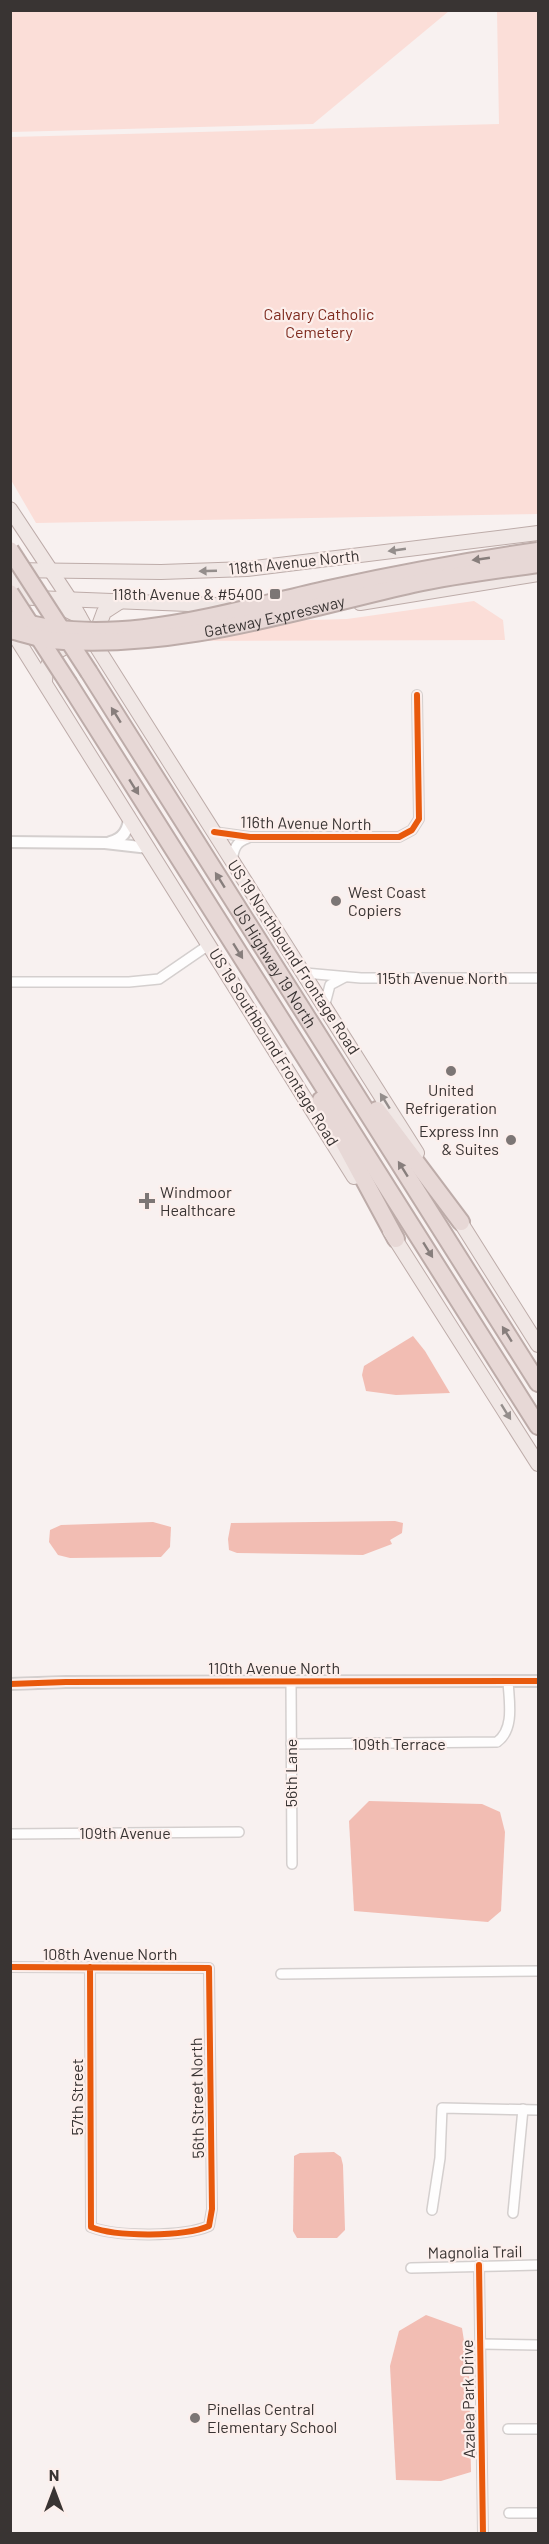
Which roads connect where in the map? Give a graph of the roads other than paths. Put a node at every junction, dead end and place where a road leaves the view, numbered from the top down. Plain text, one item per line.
1 (10, 509) edge
2 (22, 526) junction
3 (538, 533) edge
4 (10, 550) edge
5 (538, 551) edge
6 (538, 564) edge
7 (49, 570) junction
8 (538, 574) edge
9 (20, 585) edge
10 (69, 598) junction
11 (121, 601) junction
12 (79, 616) junction
13 (10, 619) edge
14 (12, 632) edge
15 (93, 641) junction
16 (104, 657) junction
17 (45, 682) junction
18 (417, 695) dead end
19 (129, 816) junction
20 (214, 832) junction
21 (250, 837) junction
22 (10, 842) edge
23 (105, 843) junction
24 (149, 848) junction
25 (232, 861) junction
26 (210, 944) junction
27 (305, 974) junction
28 (345, 977) junction
29 (538, 978) edge
30 (10, 982) edge
31 (325, 1004) junction
32 (273, 1006) junction
33 (321, 1040) junction
34 (460, 1222) junction
35 (396, 1239) junction
36 (538, 1345) edge
37 (538, 1383) edge
38 (538, 1425) edge
39 (538, 1464) edge
40 (508, 1681) junction
41 (538, 1681) edge
42 (291, 1682) junction
43 (10, 1684) edge
44 (291, 1744) junction
45 (239, 1832) dead end
46 (10, 1834) edge
47 (292, 1864) dead end
48 (10, 1967) edge
49 (90, 1967) junction
50 (209, 1968) joint
51 (538, 1971) edge
52 (280, 1974) dead end
53 (523, 2109) junction
54 (538, 2110) edge
55 (432, 2210) dead end
56 (513, 2213) dead end
57 (209, 2226) joint
58 (479, 2265) junction
59 (538, 2265) edge
60 (411, 2268) dead end
61 (481, 2344) junction
62 (538, 2345) edge
63 (508, 2429) dead end
64 (538, 2429) edge
65 (508, 2513) dead end
66 (538, 2513) edge
67 (483, 2534) edge

1 - 2 main road, US 19 Northbound Frontage Road
2 - 7 main road, US 19 Northbound Frontage Road
2 - 9 main road
3 -> 7 main road, 118th Avenue North
33 -> 4 highway, US Highway 19 North, bridge
5 -> 13 highway, Gateway Expressway, bridge
6 - 14 highway, Gateway Expressway, bridge
7 - 9 main road, 118th Avenue North
7 - 9 main road
7 - 10 main road, US 19 Northbound Frontage Road
8 - 11 main road
9 - 10 main road
9 - 12 main road
9 - 14 main road
9 -> 32 highway, US Highway 19 North, bridge
10 - 11 main road
10 - 12 main road, US 19 Northbound Frontage Road
11 - 15 main road
12 - 15 main road, US 19 Northbound Frontage Road
14 - 17 main road, US 19 Southbound Frontage Road
15 - 16 main road, US 19 Northbound Frontage Road
16 - 17 main road
16 - 20 main road, US 19 Northbound Frontage Road
17 - 19 main road, US 19 Southbound Frontage Road
18 - 21 street, 116th Avenue North
19 - 23 street
19 - 24 main road, US 19 Southbound Frontage Road
20 - 21 street, 116th Avenue North
20 - 25 main road, US 19 Northbound Frontage Road
21 - 25 street, 116th Avenue North
22 - 23 street
23 - 24 street
24 - 26 main road, US 19 Southbound Frontage Road
25 - 27 main road, US 19 Northbound Frontage Road
26 - 30 street
26 - 35 main road, US 19 Southbound Frontage Road
27 - 28 street, 115th Avenue North
27 - 31 main road, US 19 Northbound Frontage Road
28 - 29 street, 115th Avenue North
28 - 31 street
34 -> 31 main road, US 19 Northbound Frontage Road
32 - 35 highway
32 -> 38 highway, US Highway 19 North
33 - 34 highway
37 -> 33 highway, US Highway 19 North
34 - 36 main road, US 19 Northbound Frontage Road
35 -> 39 main road, US 19 Southbound Frontage Road
40 - 41 street, 110th Avenue North
40 - 42 street, 110th Avenue North
40 - 44 street, 109th Terrace
42 - 43 street, 110th Avenue North
42 - 44 street, 56th Lane
44 - 47 street, 56th Lane
45 - 46 street, 109th Avenue
48 - 49 street, 108th Avenue North
49 - 50 street, 108th Avenue North
49 - 57 street, 57th Street
50 - 57 street, 56th Street North
51 - 52 street
53 - 54 street
53 - 55 street
53 - 56 street
58 - 59 street, Magnolia Trail
58 - 60 street, Magnolia Trail
58 - 61 street, Azalea Park Drive
61 - 62 street
61 - 67 street, Azalea Park Drive
63 - 64 street
65 - 66 street

